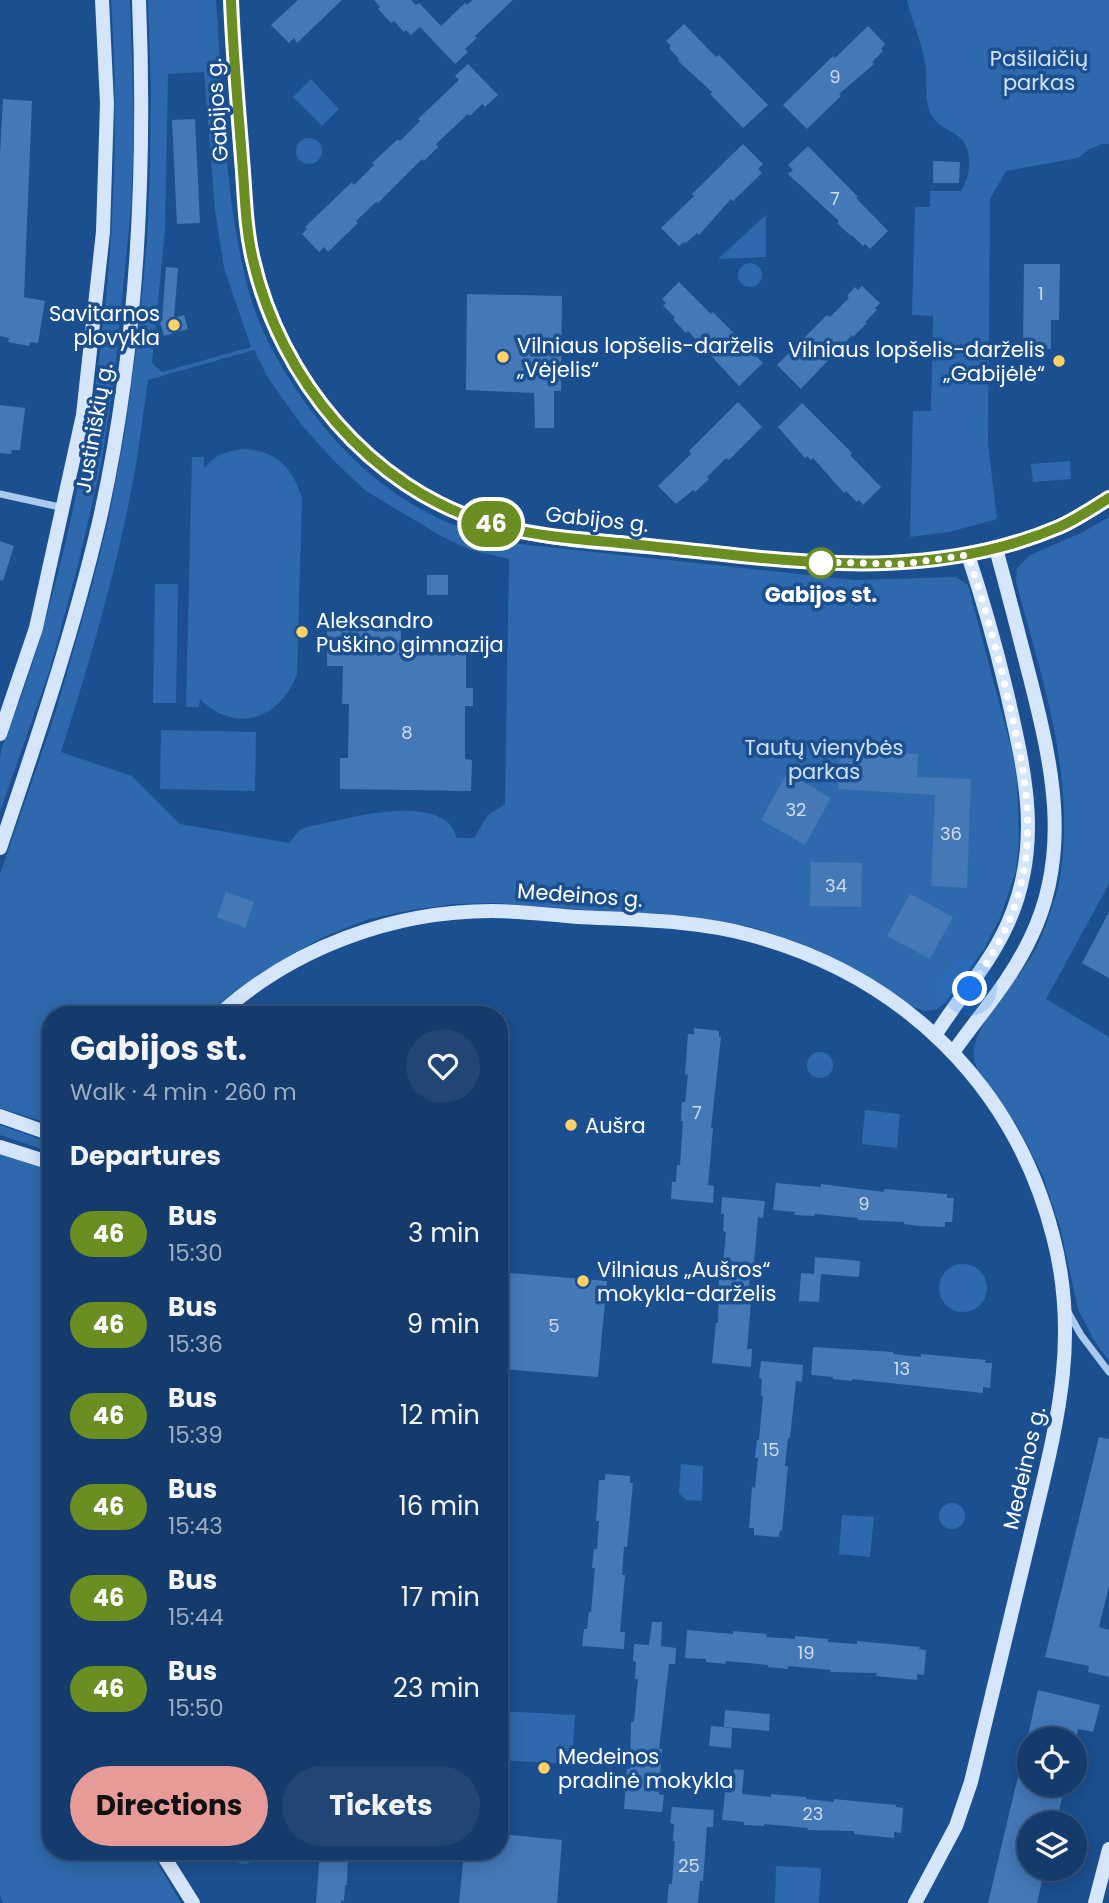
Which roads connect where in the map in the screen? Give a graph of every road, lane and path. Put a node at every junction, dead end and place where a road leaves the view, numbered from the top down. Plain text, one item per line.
1 (102, 0) edge
2 (139, 0) edge
3 (231, 0) edge
4 (0, 494) edge
5 (1109, 498) edge
6 (64, 508) junction
7 (996, 549) junction
8 (968, 555) junction
9 (0, 734) edge
10 (0, 848) edge
11 (230, 1006) edge
12 (936, 1034) junction
13 (954, 1051) junction
14 (0, 1116) edge
15 (42, 1130) edge
16 (0, 1147) edge
17 (42, 1160) edge
18 (1066, 1308) junction
19 (1109, 1372) edge
20 (1109, 1849) edge
21 (166, 1860) edge
22 (917, 1902) edge
23 (192, 1903) edge
24 (1095, 1903) edge

1 - 6 street, Justiniškių g.
2 - 10 street, Justiniškių g.
3 - 8 street, Gabijos g.
4 - 6 street
5 - 7 street, Gabijos g.
6 - 9 street, Justiniškių g.
7 - 8 street, Gabijos g.
7 - 13 street
8 - 12 street
11 - 12 street, Medeinos g.
12 - 13 street, Medeinos g.
13 - 18 street, Medeinos g.
14 - 15 street
16 - 17 street
18 - 19 street
18 - 22 street, Medeinos g.
20 - 24 street
21 - 23 street

